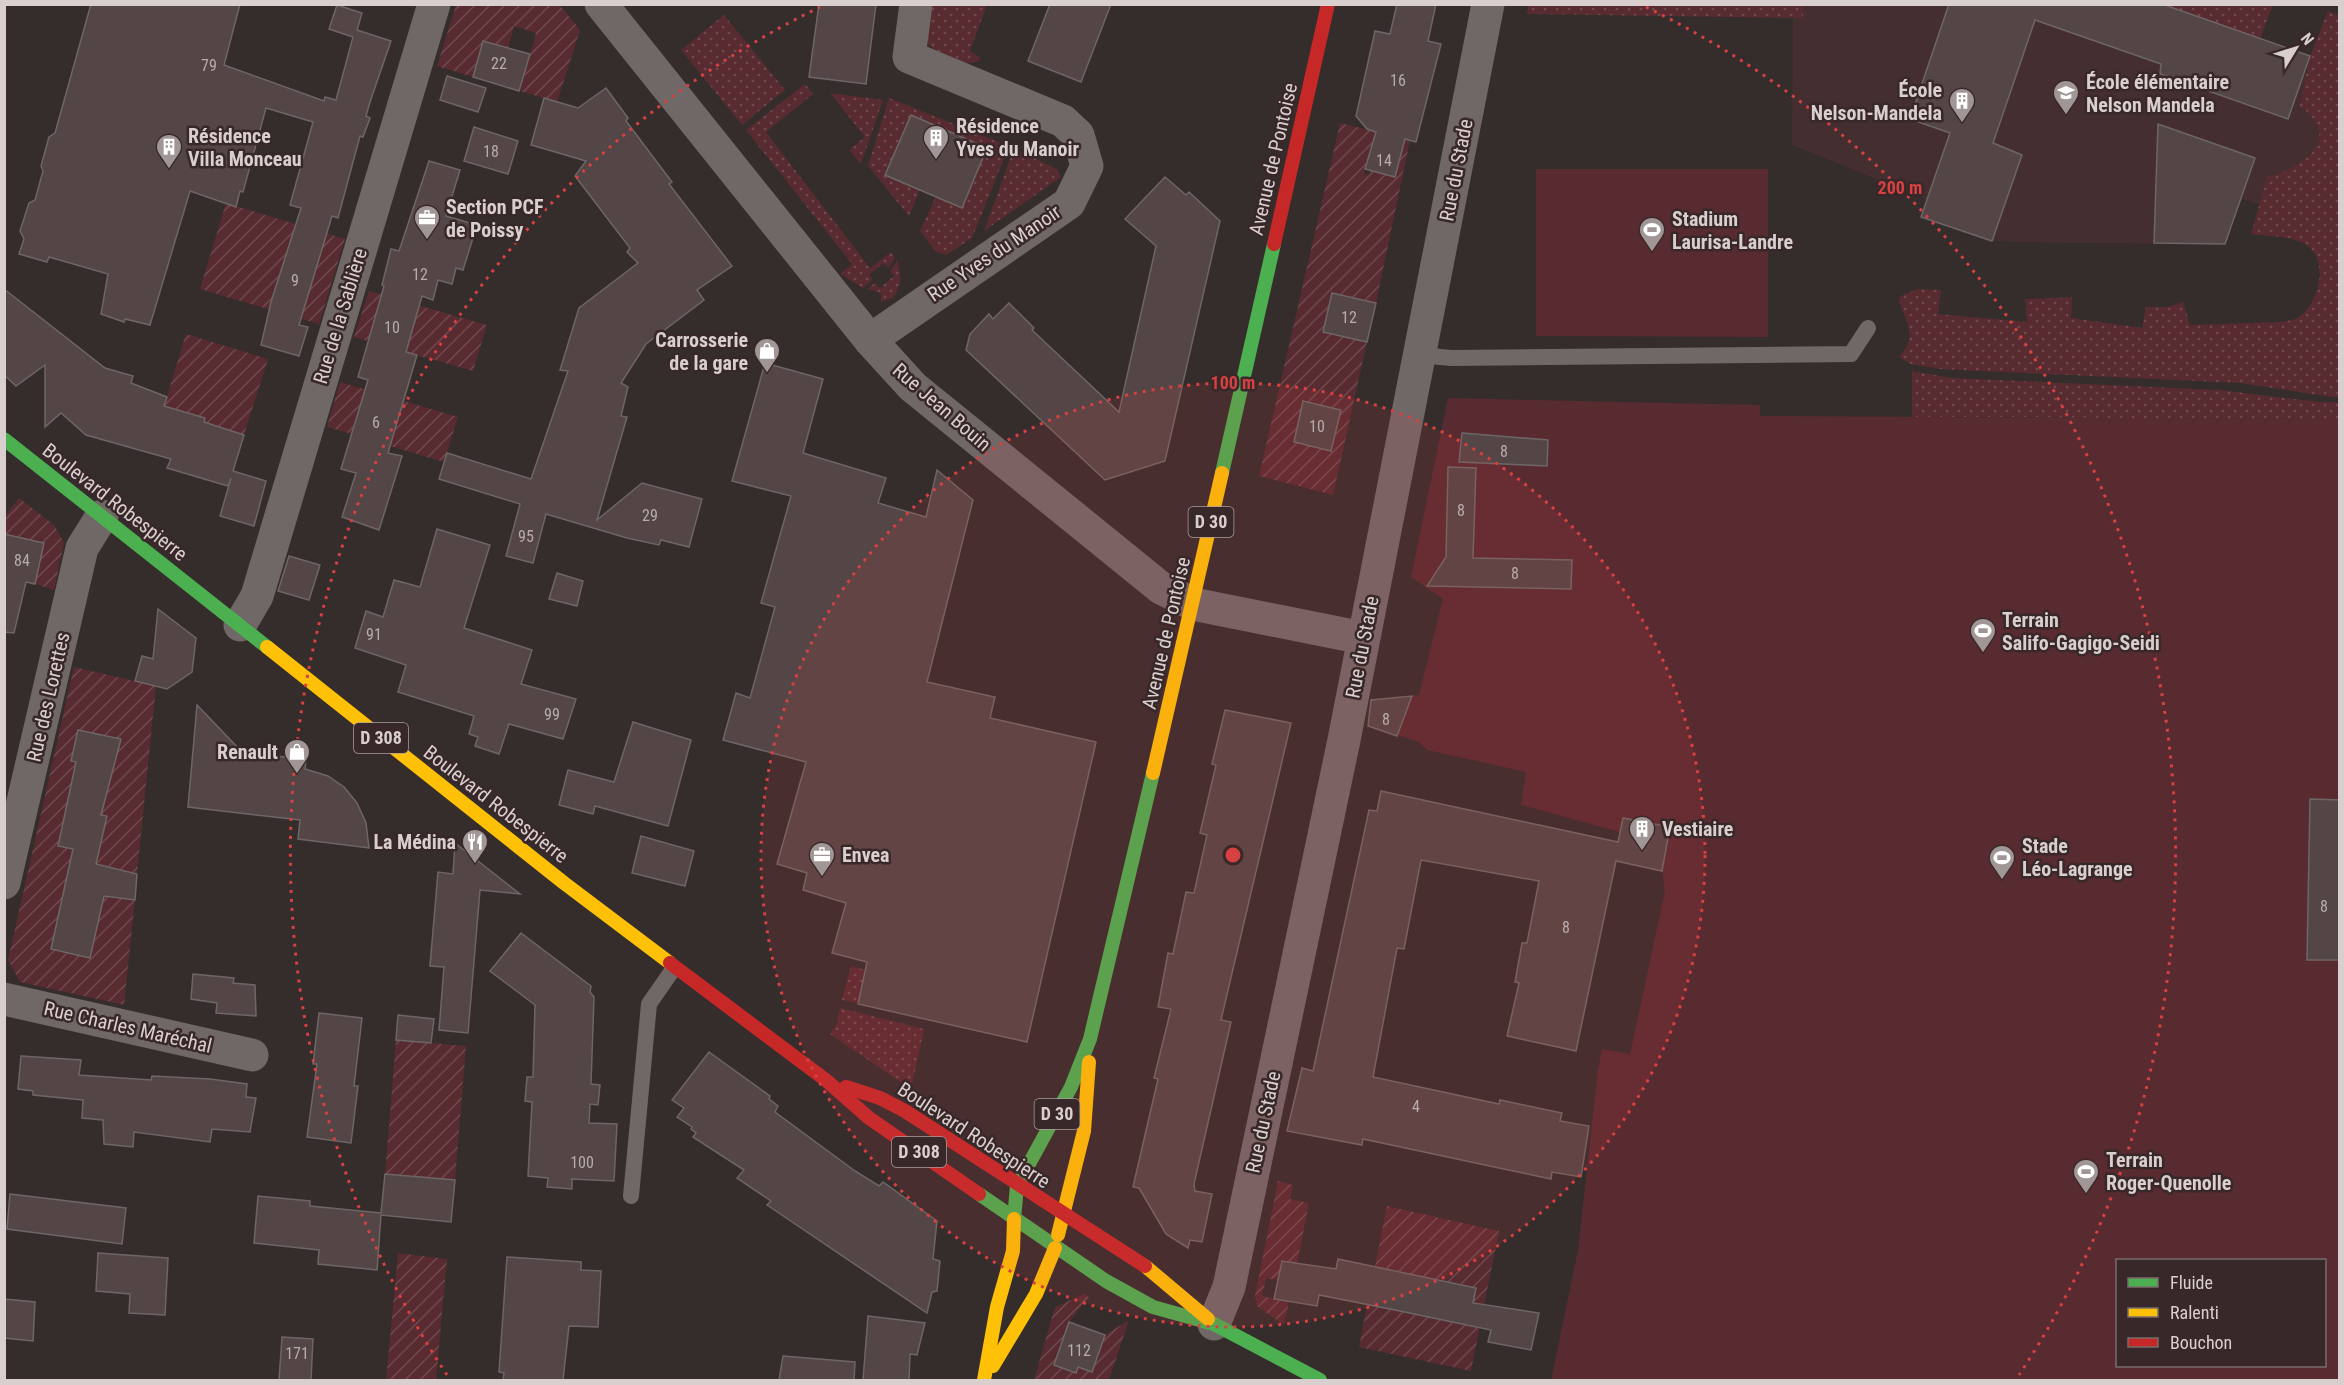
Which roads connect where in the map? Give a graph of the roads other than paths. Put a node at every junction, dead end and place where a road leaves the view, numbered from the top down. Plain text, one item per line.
1 (434, 4) edge
2 (601, 4) edge
3 (916, 4) edge
4 (1328, 4) edge
5 (1488, 4) edge
6 (1868, 328) dead end
7 (870, 340) junction
8 (1420, 355) junction
9 (4, 439) edge
10 (102, 516) junction
11 (1193, 604) junction
12 (240, 625) junction
13 (1363, 638) junction
14 (4, 883) edge
15 (674, 968) junction
16 (4, 999) edge
17 (1090, 1039) junction
18 (252, 1055) dead end
19 (827, 1081) junction
20 (1017, 1186) junction
21 (631, 1196) dead end
22 (1063, 1216) junction
23 (1014, 1219) junction
24 (1055, 1248) junction
25 (1214, 1324) junction
26 (985, 1380) edge
27 (1320, 1380) edge

1 - 12 street, Rue de la Sablière
2 - 7 street, Rue Jean Bouin
3 - 7 street, Rue Yves du Manoir
4 - 11 main road, Avenue de Pontoise / D 30
5 - 8 street, Rue du Stade
6 - 8 lane
7 - 11 street, Rue Jean Bouin
8 - 13 street, Rue du Stade
9 - 10 main road, Boulevard Robespierre / D 308
10 - 12 main road, Boulevard Robespierre / D 308
10 - 14 street, Rue des Lorettes
11 - 13 street, Rue Jean Bouin
11 - 17 main road, Avenue de Pontoise / D 30
12 - 15 main road, Boulevard Robespierre / D 308
13 - 25 street, Rue du Stade
15 - 19 main road, Boulevard Robespierre / D 308
15 - 21 lane
16 - 18 street, Rue Charles Maréchal
17 - 20 main road, Avenue de Pontoise / D 30
17 - 22 main road, Boulevard Robespierre
19 - 20 main road, Boulevard Robespierre
19 - 23 main road, Boulevard Robespierre / D 308
20 - 22 main road, Boulevard Robespierre
20 - 23 main road
22 - 24 main road, Boulevard Robespierre
22 - 25 main road, Boulevard Robespierre
23 - 24 main road, Boulevard Robespierre / D 308
23 - 26 main road
24 - 25 main road, Boulevard Robespierre
24 - 26 main road
25 - 27 main road, Boulevard Robespierre

